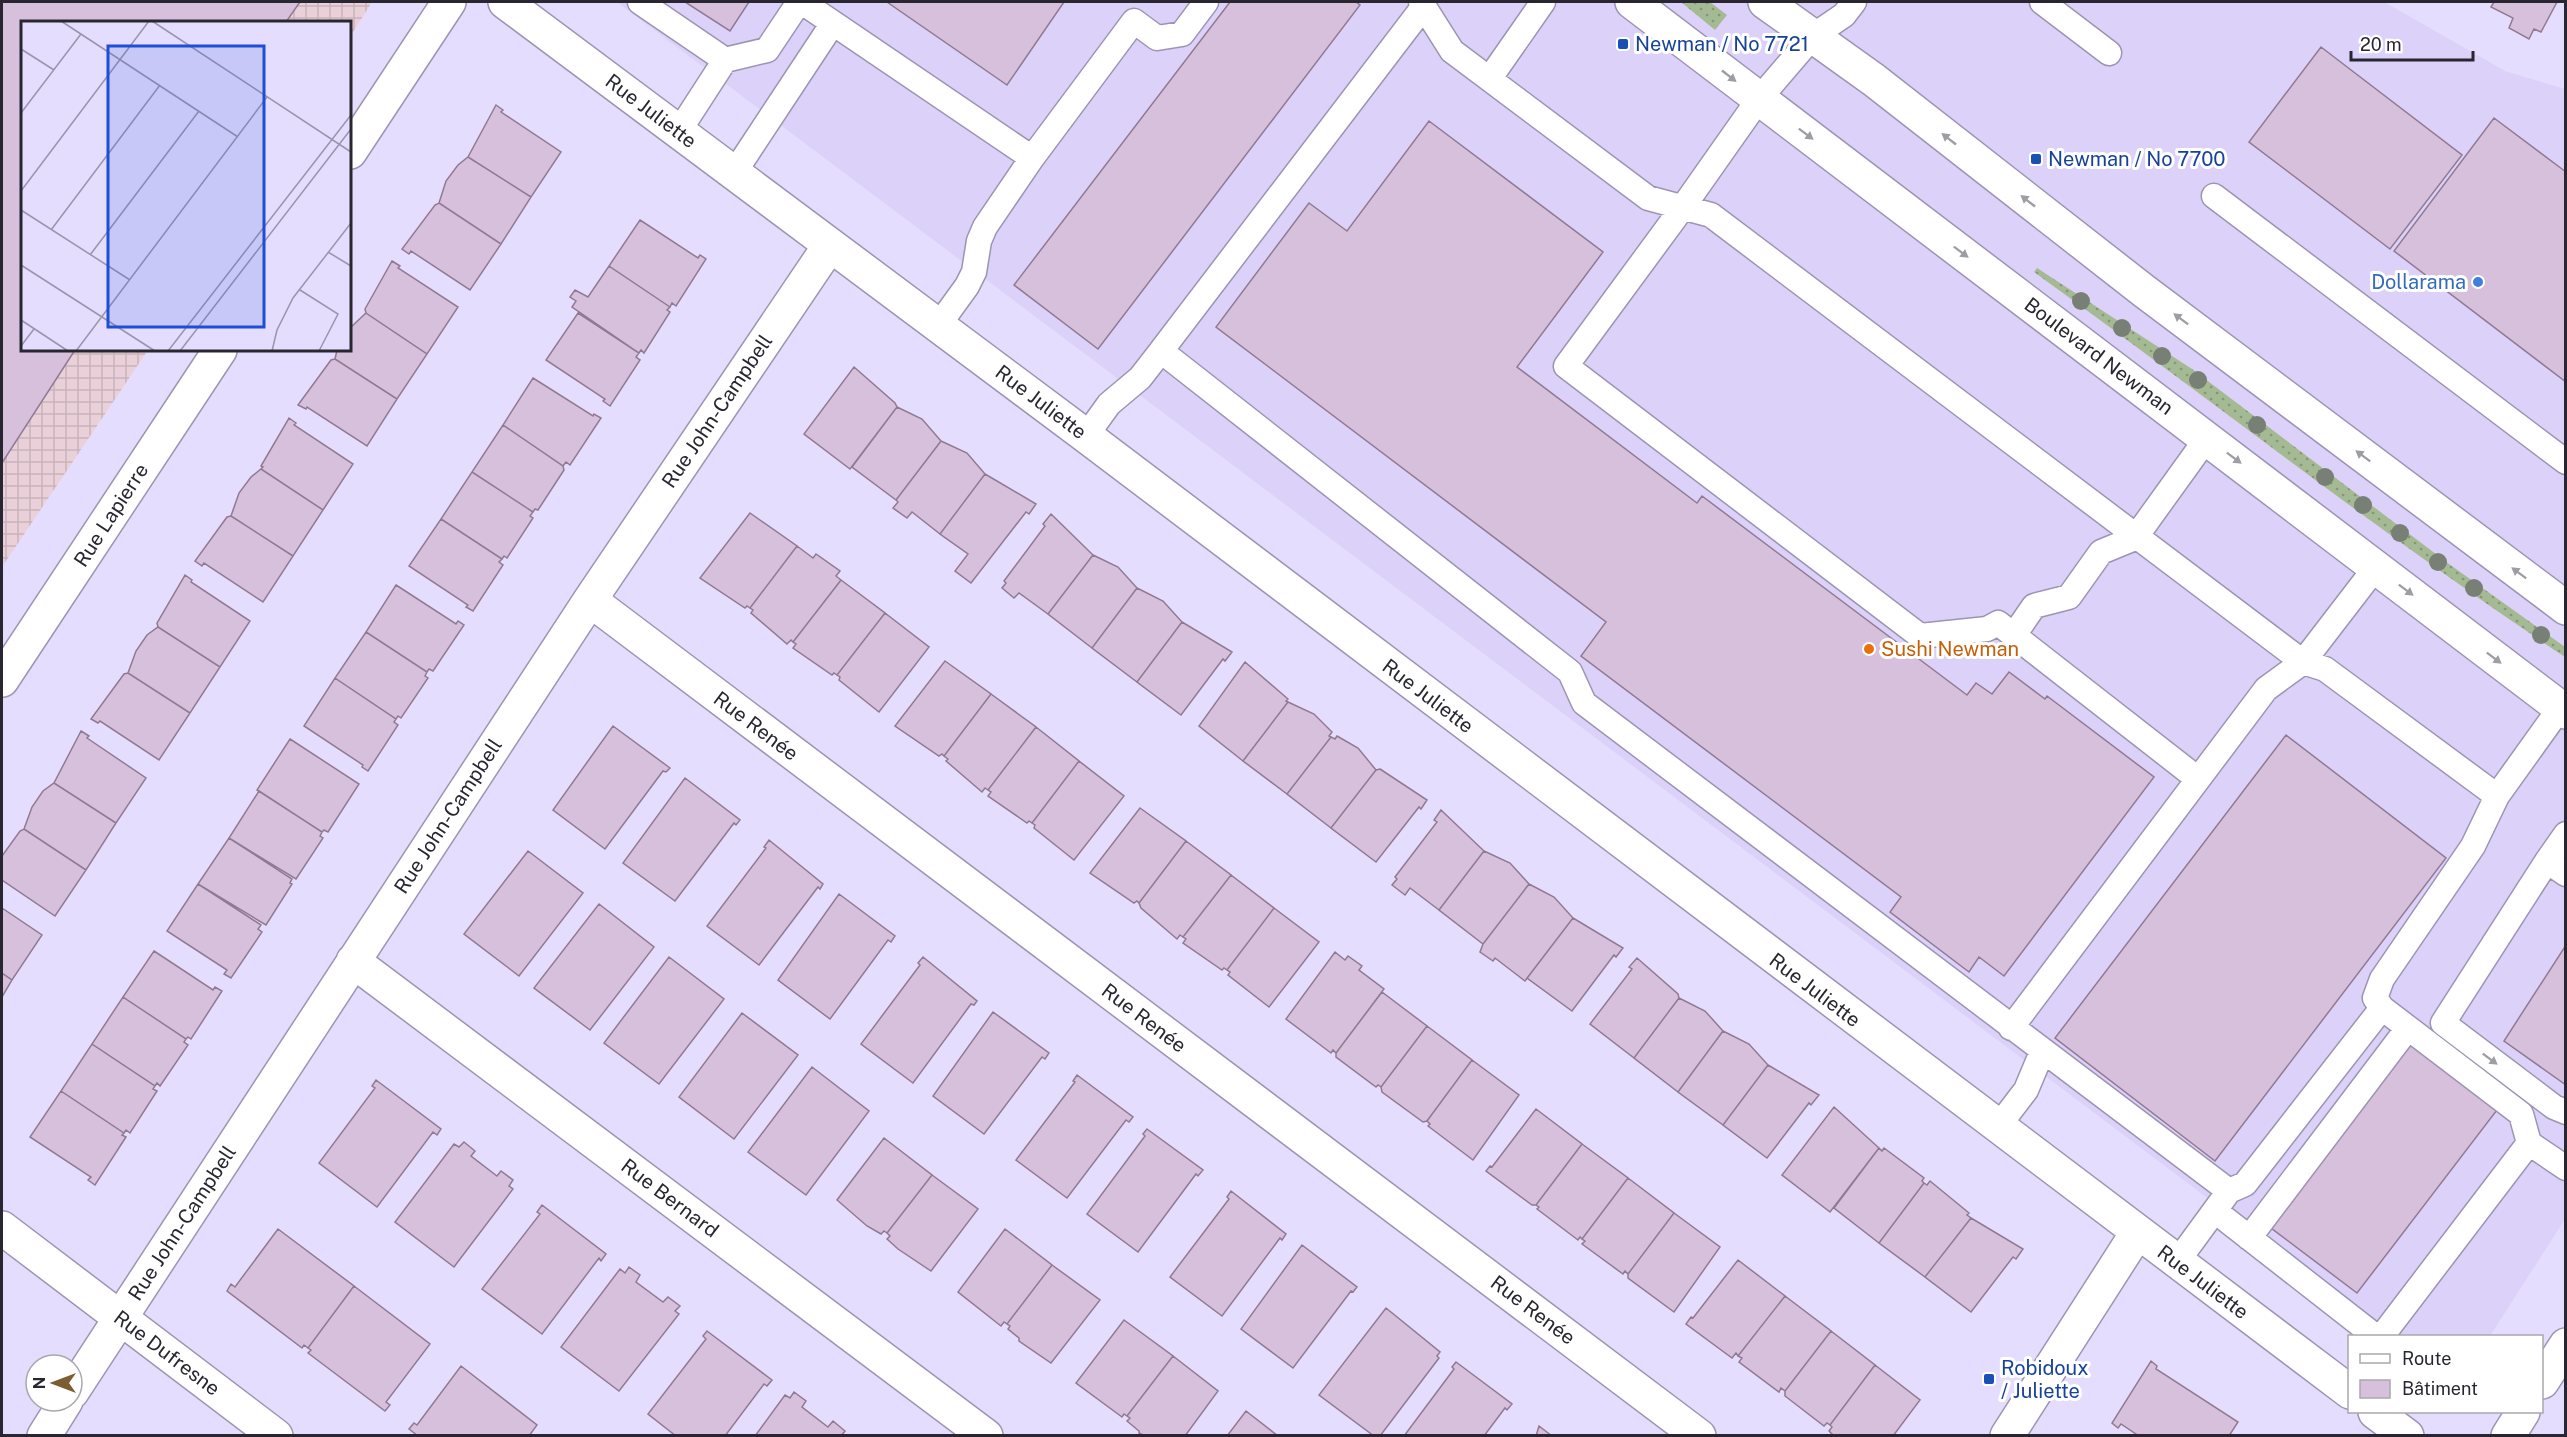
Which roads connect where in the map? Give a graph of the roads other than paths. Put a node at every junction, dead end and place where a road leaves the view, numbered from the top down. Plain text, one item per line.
1 (449, 2) edge
2 (505, 2) edge
3 (640, 2) edge
4 (801, 2) edge
5 (1206, 2) edge
6 (1544, 2) edge
7 (1632, 2) edge
8 (1765, 2) edge
9 (1854, 2) edge
10 (2042, 2) edge
11 (1422, 4) edge
12 (833, 22) junction
13 (1814, 36) junction
14 (766, 50) junction
15 (2109, 53) dead end
16 (725, 60) junction
17 (799, 72) junction
18 (1490, 78) junction
19 (1759, 99) junction
20 (679, 131) junction
21 (351, 150) edge
22 (1032, 158) junction
23 (734, 173) junction
24 (2214, 196) dead end
25 (1683, 207) junction
26 (830, 245) junction
27 (938, 326) junction
28 (218, 351) edge
29 (1161, 351) junction
30 (1086, 436) junction
31 (2207, 438) junction
32 (2565, 462) edge
33 (2135, 538) junction
34 (2376, 567) junction
35 (590, 600) junction
36 (2565, 608) edge
37 (2014, 635) junction
38 (2303, 662) junction
39 (2, 680) edge
40 (2563, 710) edge
41 (2198, 780) junction
42 (2497, 796) junction
43 (2565, 834) edge
44 (2556, 867) edge
45 (354, 961) junction
46 (2382, 1008) junction
47 (2011, 1028) junction
48 (2409, 1028) junction
49 (2043, 1052) junction
50 (2565, 1112) edge
51 (1998, 1128) junction
52 (2529, 1143) junction
53 (2565, 1168) edge
54 (2229, 1191) junction
55 (2215, 1211) junction
56 (2, 1228) edge
57 (2137, 1233) junction
58 (2249, 1238) junction
59 (2178, 1262) junction
60 (120, 1318) junction
61 (2374, 1335) edge
62 (2383, 1335) edge
63 (2565, 1345) edge
64 (84, 1374) edge
65 (2543, 1379) edge
66 (2347, 1386) edge
67 (58, 1413) edge
68 (2376, 1413) edge
69 (2522, 1413) edge
70 (44, 1436) edge
71 (276, 1436) edge
72 (986, 1436) edge
73 (1699, 1436) edge
74 (2007, 1436) edge
75 (2407, 1436) edge
76 (2508, 1436) edge

1 - 21 street
2 - 20 street, Rue Juliette
3 - 16 lane
4 - 12 lane
4 - 14 lane
5 - 22 lane
6 - 18 lane
7 -> 19 street, Boulevard Newman
8 - 13 street
9 - 13 lane
10 - 15 lane
11 - 18 lane
11 - 29 lane
12 - 17 lane
12 - 22 lane
13 - 19 lane
36 -> 13 street
14 - 16 lane
14 - 17 lane
16 - 20 lane
17 - 23 lane
18 - 25 lane
19 - 25 lane
19 -> 31 street, Boulevard Newman
20 - 23 street, Rue Juliette
22 - 27 lane
23 - 26 street, Rue Juliette
24 - 32 lane
25 - 33 lane
25 - 37 lane
26 - 27 street, Rue Juliette
26 - 35 street, Rue John-Campbell
27 - 30 street, Rue Juliette
28 - 39 street, Rue Lapierre
29 - 30 lane
29 - 47 lane
30 - 51 street, Rue Juliette
31 - 33 lane
31 -> 34 street, Boulevard Newman
33 - 37 lane
33 - 38 lane
34 - 38 lane
34 -> 40 street, Boulevard Newman
35 - 45 street, Rue John-Campbell
35 - 73 street, Rue Renée
37 - 41 lane
38 - 41 lane
38 - 42 lane
40 - 42 lane
41 - 47 lane
42 - 46 lane
43 - 44 lane
44 -> 50 lane
45 - 60 street, Rue John-Campbell
45 - 72 street, Rue Bernard
46 - 48 lane
46 - 54 lane
47 - 49 lane
48 - 52 lane
48 - 58 lane
49 - 51 lane
49 - 54 lane
51 - 57 street, Rue Juliette
52 - 53 lane
52 - 62 lane
54 - 55 lane
55 - 58 lane
55 - 59 lane
56 - 60 street, Rue Dufresne
57 - 59 street, Rue Juliette
57 - 74 street
58 - 61 lane
59 - 66 street, Rue Juliette
60 - 64 street, Rue John-Campbell
60 - 71 street, Rue Dufresne
63 - 65 street
67 - 70 street
68 - 75 street
69 - 76 street

